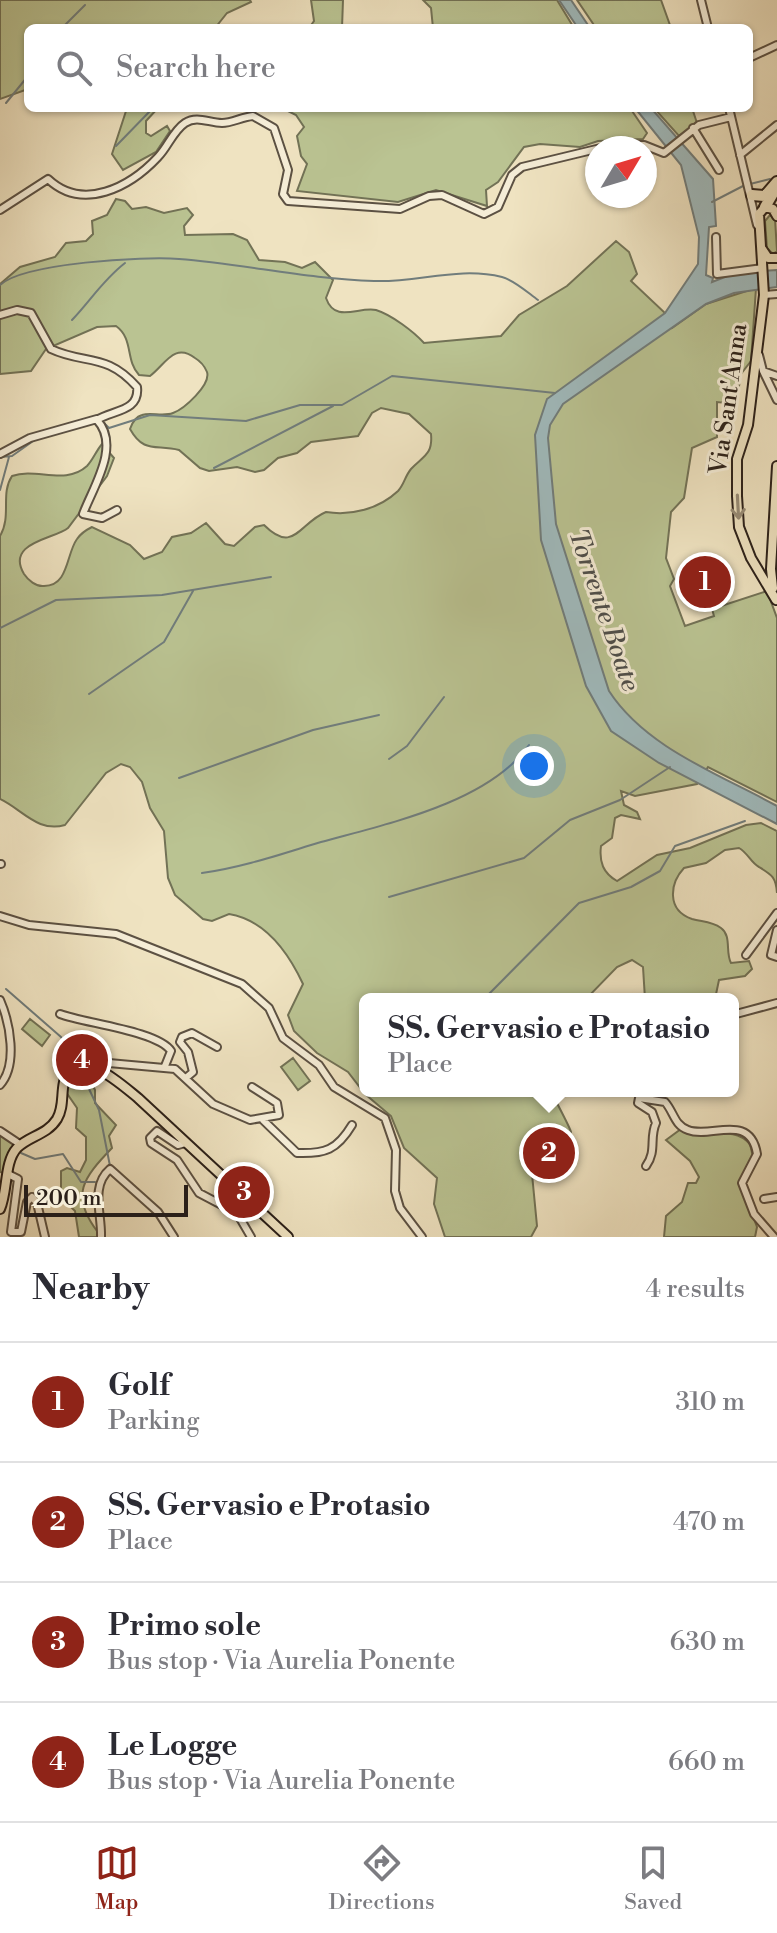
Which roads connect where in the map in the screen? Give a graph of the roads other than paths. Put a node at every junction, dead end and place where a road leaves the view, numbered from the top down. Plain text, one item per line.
1 (701, 0) edge
2 (707, 24) edge
3 (777, 45) edge
4 (753, 56) edge
5 (730, 112) edge
6 (731, 117) junction
7 (777, 125) edge
8 (693, 128) junction
9 (740, 155) junction
10 (719, 170) dead end
11 (777, 183) edge
12 (748, 190) junction
13 (765, 207) junction
14 (0, 210) edge
15 (777, 216) edge
16 (777, 223) edge
17 (762, 227) junction
18 (716, 237) dead end
19 (762, 249) junction
20 (777, 258) edge
21 (763, 269) junction
22 (764, 293) junction
23 (777, 294) edge
24 (0, 315) edge
25 (758, 347) junction
26 (763, 371) junction
27 (777, 376) edge
28 (777, 400) edge
29 (97, 419) junction
30 (0, 454) edge
31 (777, 466) edge
32 (777, 482) edge
33 (776, 502) edge
34 (117, 510) dead end
35 (766, 570) junction
36 (776, 602) edge
37 (777, 913) edge
38 (0, 916) edge
39 (777, 930) edge
40 (746, 955) dead end
41 (777, 957) edge
42 (0, 1000) edge
43 (777, 1003) edge
44 (739, 1013) edge
45 (60, 1014) dead end
46 (217, 1047) dead end
47 (92, 1066) junction
48 (165, 1066) junction
49 (3, 1077) edge
50 (187, 1077) junction
51 (0, 1085) edge
52 (252, 1087) dead end
53 (263, 1120) junction
54 (352, 1125) dead end
55 (0, 1131) edge
56 (185, 1143) junction
57 (21, 1145) junction
58 (767, 1152) dead end
59 (757, 1154) junction
60 (646, 1166) dead end
61 (8, 1174) junction
62 (777, 1197) edge
63 (764, 1199) dead end
64 (0, 1209) edge
65 (45, 1237) edge
66 (101, 1237) edge
67 (174, 1237) edge
68 (251, 1237) edge
69 (288, 1237) edge
70 (422, 1237) edge
71 (774, 1237) edge

1 - 2 street
3 - 4 street
5 - 6 street
6 - 8 street
6 - 9 street
7 - 9 street
8 - 10 street
8 - 14 street
9 - 12 street
11 - 12 highway
11 - 13 highway
12 - 13 street
12 - 19 street
13 - 15 main road
13 - 17 main road, Via Sant'Anna
16 - 17 main road
17 - 19 main road, Via Sant'Anna
18 - 21 street
19 - 20 main road
19 - 21 main road, Via Sant'Anna
21 - 22 main road, Via Sant'Anna
22 - 23 street
22 - 25 main road, Via Sant'Anna
24 - 29 street
25 - 26 street
25 -> 35 main road, Via Sant'Anna
26 - 27 street
26 - 28 street
29 - 30 street
29 - 34 street
31 - 32 main road
32 - 33 main road
33 - 35 main road
35 - 36 main road
37 - 40 street
38 - 70 street
39 - 41 street
42 - 49 street
43 - 44 street
45 - 48 street
46 - 50 street
47 - 48 street
47 - 56 main road
47 - 57 main road
48 - 50 street
49 - 51 street
50 - 53 street
52 - 53 street
53 - 54 street
55 - 57 street
56 - 68 street
56 - 69 main road
57 - 61 main road
58 - 59 street
59 - 60 street
59 - 71 street
61 - 64 main road
61 - 65 street
62 - 63 street
66 - 67 street

